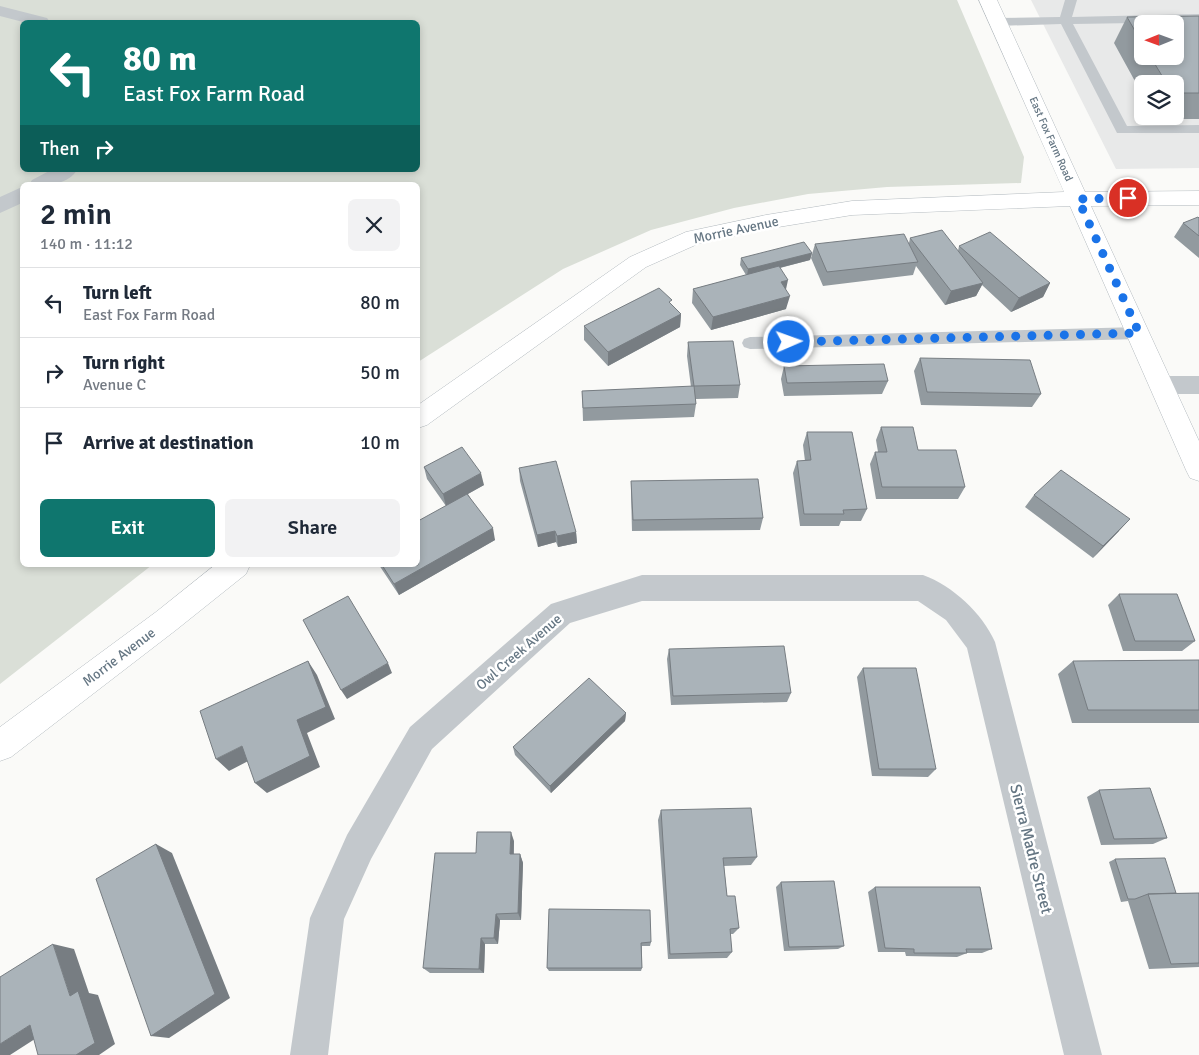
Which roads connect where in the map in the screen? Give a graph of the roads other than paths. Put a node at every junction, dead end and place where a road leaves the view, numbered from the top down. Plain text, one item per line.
1 (988, 0) edge
2 (1071, 0) edge
3 (0, 11) edge
4 (1199, 18) edge
5 (33, 20) edge
6 (1065, 20) junction
7 (998, 22) junction
8 (1199, 129) edge
9 (63, 172) edge
10 (45, 182) edge
11 (20, 195) edge
12 (1199, 198) edge
13 (1078, 199) junction
14 (0, 206) edge
15 (1139, 333) junction
16 (750, 343) dead end
17 (1162, 385) junction
18 (1199, 385) edge
19 (420, 417) edge
20 (1199, 470) edge
21 (234, 567) edge
22 (980, 642) joint
23 (0, 746) edge
24 (309, 1055) edge
25 (1083, 1055) edge

1 - 7 main road, East Fox Farm Road
2 - 6 lane
3 - 5 street
4 - 6 lane
6 - 7 lane
6 - 8 lane
7 - 13 main road, East Fox Farm Road
9 - 10 street
11 - 14 street
12 - 13 main road, Morrie Avenue
13 - 15 main road, East Fox Farm Road
13 - 19 main road, Morrie Avenue
15 - 16 lane
15 - 17 main road, East Fox Farm Road
17 - 18 street
17 - 20 main road, East Fox Farm Road
21 - 23 main road, Morrie Avenue
22 - 24 street, Owl Creek Avenue
22 - 25 street, Sierra Madre Street

